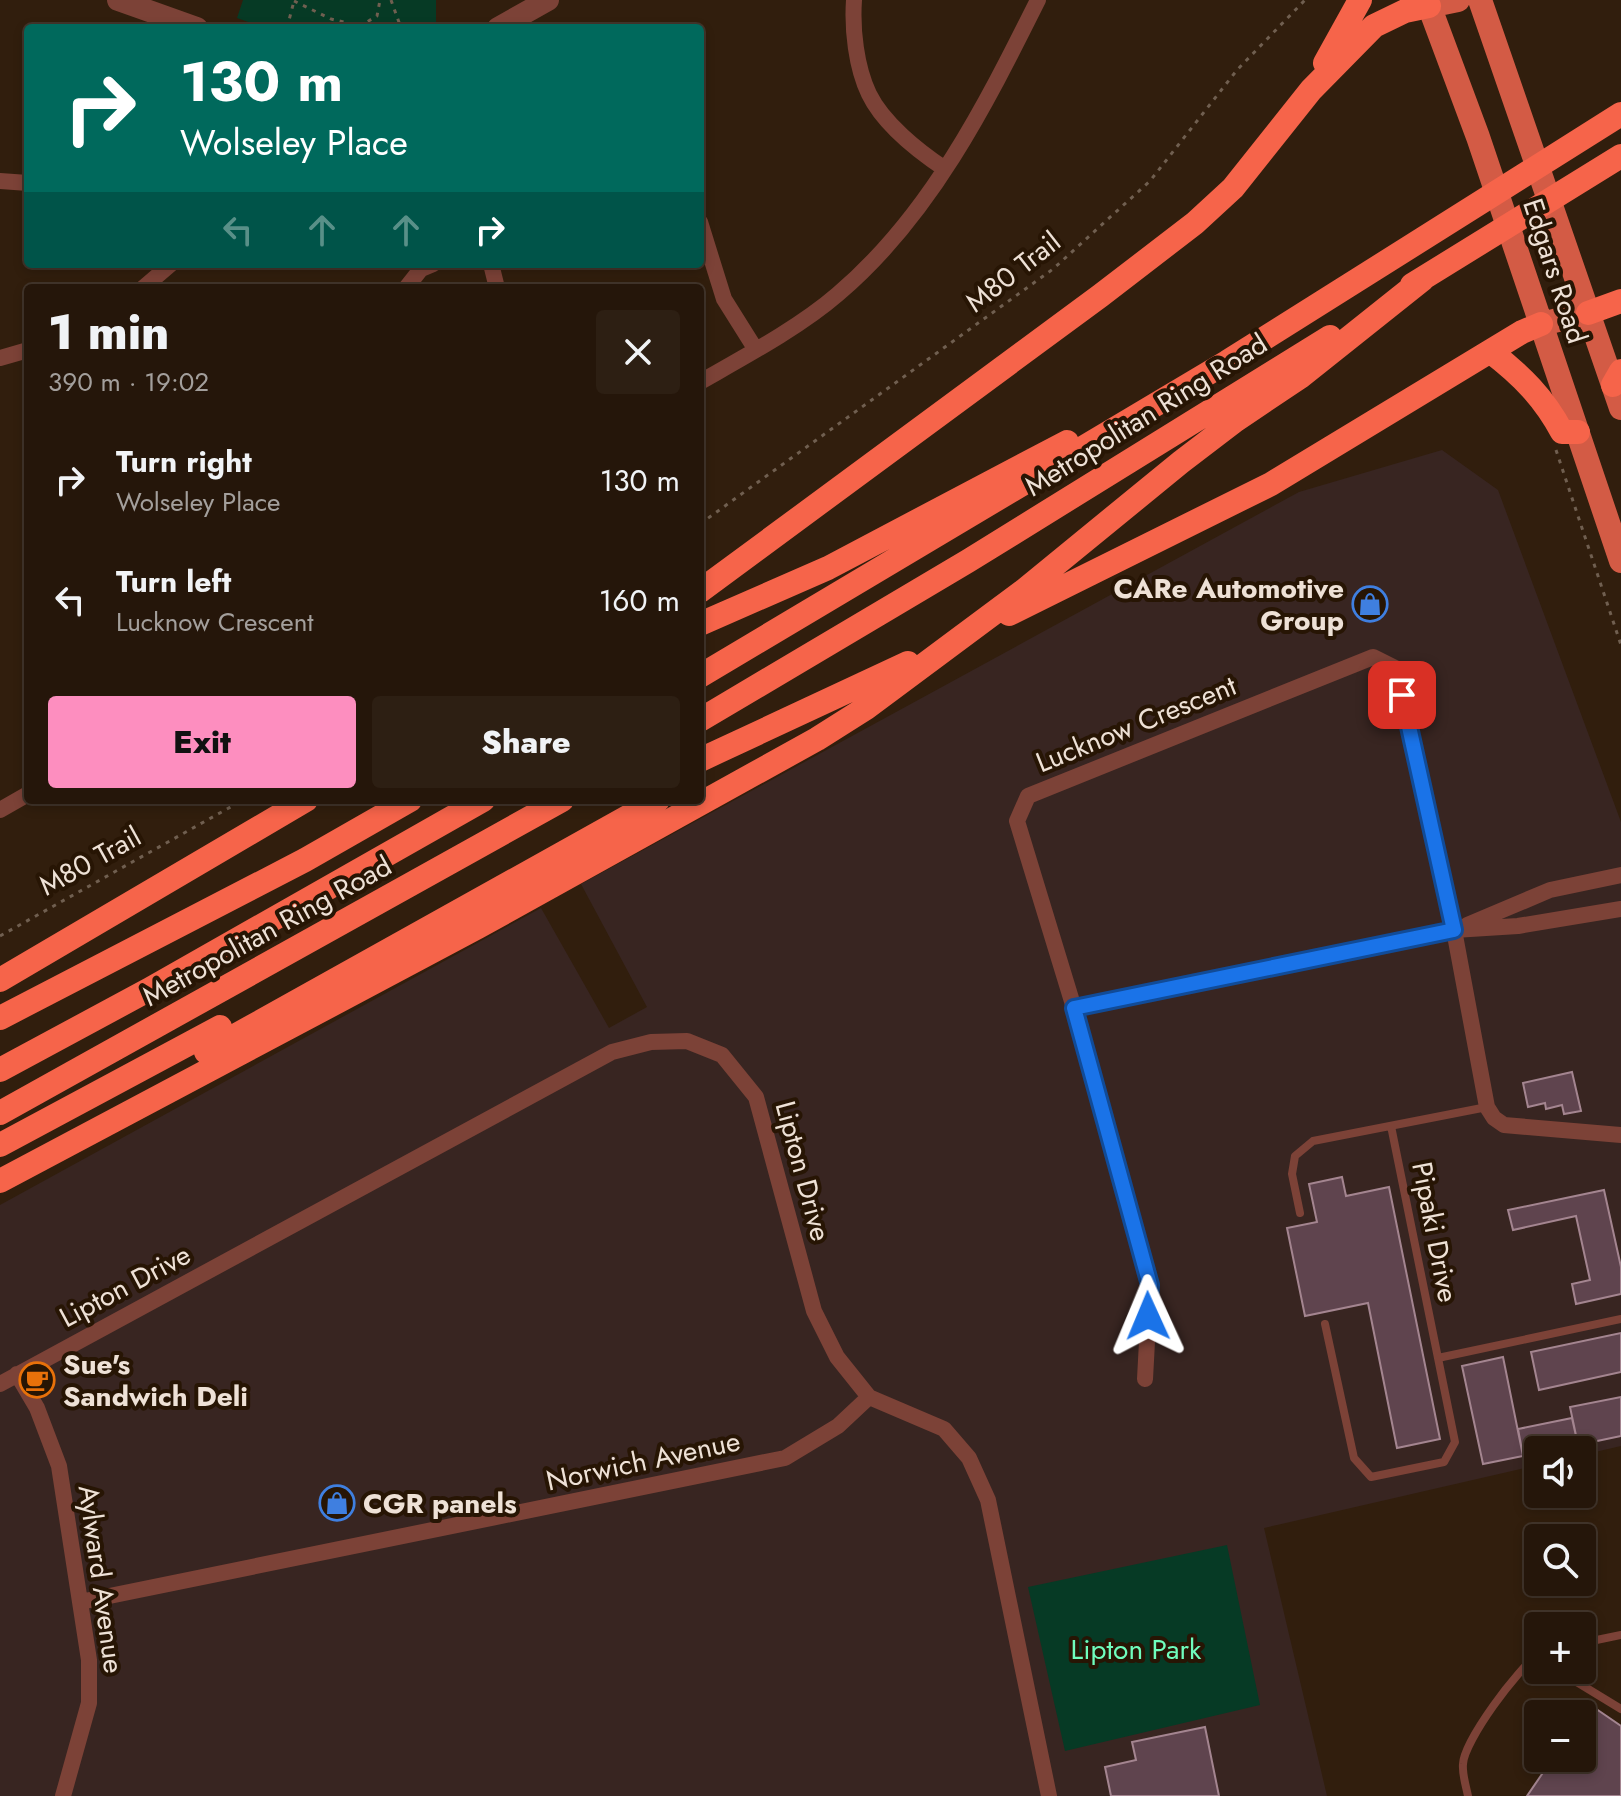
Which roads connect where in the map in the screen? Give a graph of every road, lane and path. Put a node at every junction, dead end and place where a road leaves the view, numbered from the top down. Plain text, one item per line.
1 (118, 0) edge
2 (294, 0) edge
3 (380, 0) edge
4 (391, 0) edge
5 (548, 0) edge
6 (854, 0) edge
7 (1038, 0) edge
8 (1305, 0) edge
9 (1360, 0) edge
10 (1458, 0) edge
11 (1480, 0) edge
12 (1428, 3) edge
13 (186, 24) edge
14 (288, 24) edge
15 (352, 24) edge
16 (363, 24) edge
17 (400, 24) edge
18 (504, 24) edge
19 (1311, 90) junction
20 (1621, 114) edge
21 (1621, 156) edge
22 (945, 169) junction
23 (0, 181) edge
24 (24, 183) edge
25 (704, 235) edge
26 (166, 268) edge
27 (423, 268) edge
28 (1423, 279) junction
29 (148, 284) edge
30 (409, 284) edge
31 (1621, 301) edge
32 (1588, 313) junction
33 (1541, 324) junction
34 (756, 350) junction
35 (24, 351) edge
36 (1491, 352) junction
37 (0, 358) edge
38 (1227, 362) junction
39 (704, 380) edge
40 (1618, 388) edge
41 (1578, 432) junction
42 (1554, 443) dead end
43 (704, 521) edge
44 (1621, 561) edge
45 (704, 588) edge
46 (704, 622) edge
47 (1621, 645) edge
48 (704, 674) edge
49 (832, 700) junction
50 (704, 718) edge
51 (704, 758) edge
52 (704, 773) edge
53 (24, 796) edge
54 (704, 802) edge
55 (236, 804) edge
56 (299, 804) edge
57 (403, 804) edge
58 (476, 804) edge
59 (555, 804) edge
60 (621, 804) edge
61 (651, 804) edge
62 (700, 804) edge
63 (0, 810) edge
64 (1621, 875) edge
65 (1621, 909) edge
66 (1454, 930) junction
67 (0, 936) edge
68 (0, 980) edge
69 (64, 986) junction
70 (1074, 1008) junction
71 (0, 1018) edge
72 (0, 1026) edge
73 (0, 1070) edge
74 (1487, 1107) junction
75 (0, 1113) edge
76 (1391, 1126) junction
77 (1621, 1135) edge
78 (0, 1145) edge
79 (0, 1165) edge
80 (0, 1181) edge
81 (1300, 1213) dead end
82 (1621, 1319) edge
83 (1325, 1324) dead end
84 (1438, 1358) junction
85 (17, 1374) junction
86 (1145, 1379) dead end
87 (0, 1384) edge
88 (869, 1397) junction
89 (80, 1602) junction
90 (1621, 1635) edge
91 (1596, 1640) edge
92 (1524, 1667) edge
93 (1580, 1684) edge
94 (1621, 1709) edge
95 (63, 1796) edge
96 (1049, 1796) edge
97 (1468, 1796) edge

1 - 13 street
2 - 14 path
2 - 15 path
3 - 16 path
4 - 17 path
5 - 18 street
6 - 22 street
7 - 22 street
8 - 43 path, M80 Trail
9 - 19 highway
10 - 12 main road
11 - 32 main road, Edgars Road
12 - 19 highway
12 - 33 main road, Edgars Road
19 - 45 highway
20 - 38 highway, Metropolitan Ring Road
21 - 28 highway, Metropolitan Ring Road
22 - 34 street
23 - 24 street
25 - 34 street
26 - 29 street
27 - 30 street
28 - 50 highway, Metropolitan Ring Road
28 - 54 highway
31 - 32 highway
32 - 33 main road
32 - 40 main road, Edgars Road
33 - 36 highway
33 - 41 main road, Edgars Road
34 - 39 street
35 - 37 street
36 - 41 highway
36 - 49 highway
38 - 46 highway
38 - 48 highway, Metropolitan Ring Road
41 - 44 main road, Edgars Road
42 - 47 path
49 - 51 highway
49 - 52 highway
53 - 63 street
55 - 67 path, M80 Trail
56 - 68 highway
57 - 69 highway
58 - 73 highway, Metropolitan Ring Road
59 - 75 highway, Metropolitan Ring Road
60 - 78 highway
61 - 79 highway
62 - 80 highway
64 - 66 street
65 - 66 street
66 - 70 street
66 - 70 street, Lucknow Crescent
66 - 74 street
69 - 71 highway
69 - 72 highway
70 - 86 street, Lucknow Crescent
74 - 76 lane, Pipaki Drive
74 - 77 street
76 - 81 lane
76 - 84 lane, Pipaki Drive
82 - 84 lane
83 - 84 lane, Pipaki Drive
85 - 87 street, Lipton Drive
85 - 88 street, Lipton Drive
85 - 89 street, Aylward Avenue
88 - 89 street, Norwich Avenue
88 - 96 street, Lipton Drive
89 - 95 street, Aylward Avenue
90 - 91 lane
92 - 97 lane
93 - 94 lane

